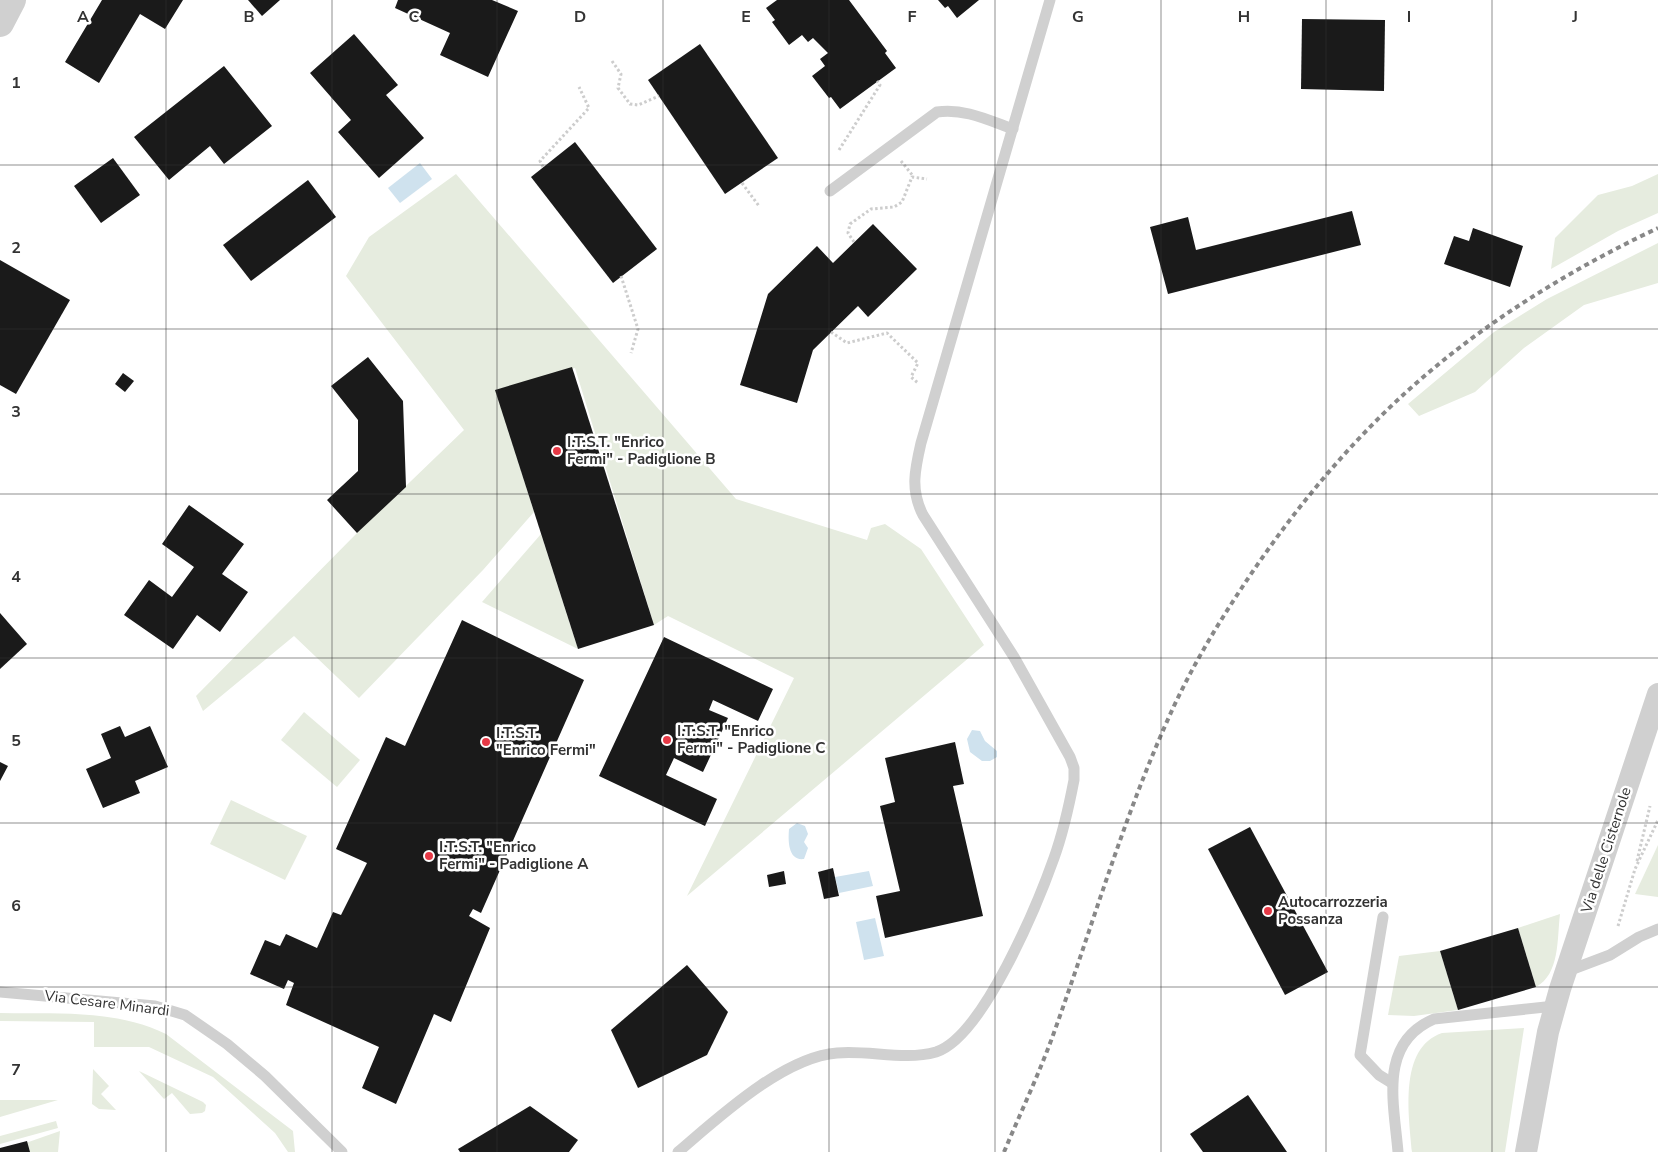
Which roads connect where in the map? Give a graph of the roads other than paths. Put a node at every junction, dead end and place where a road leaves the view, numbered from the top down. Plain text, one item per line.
1 (12, 0) edge
2 (1050, 0) edge
3 (0, 23) edge
4 (1013, 129) junction
5 (830, 191) dead end
6 (1658, 694) edge
7 (1383, 917) dead end
8 (1658, 929) edge
9 (1565, 972) junction
10 (0, 992) edge
11 (1555, 1006) junction
12 (1392, 1084) junction
13 (342, 1152) edge
14 (678, 1152) edge
15 (1398, 1152) edge
16 (1526, 1152) edge

1 - 3 street
2 - 4 lane
4 - 5 lane
4 - 14 lane
6 - 9 street, Via delle Cisternole
7 - 12 lane
8 - 9 lane
9 - 11 street, Via delle Cisternole
10 - 13 lane, Via Cesare Minardi
11 - 12 lane
11 - 16 street, Via delle Cisternole
12 - 15 lane

